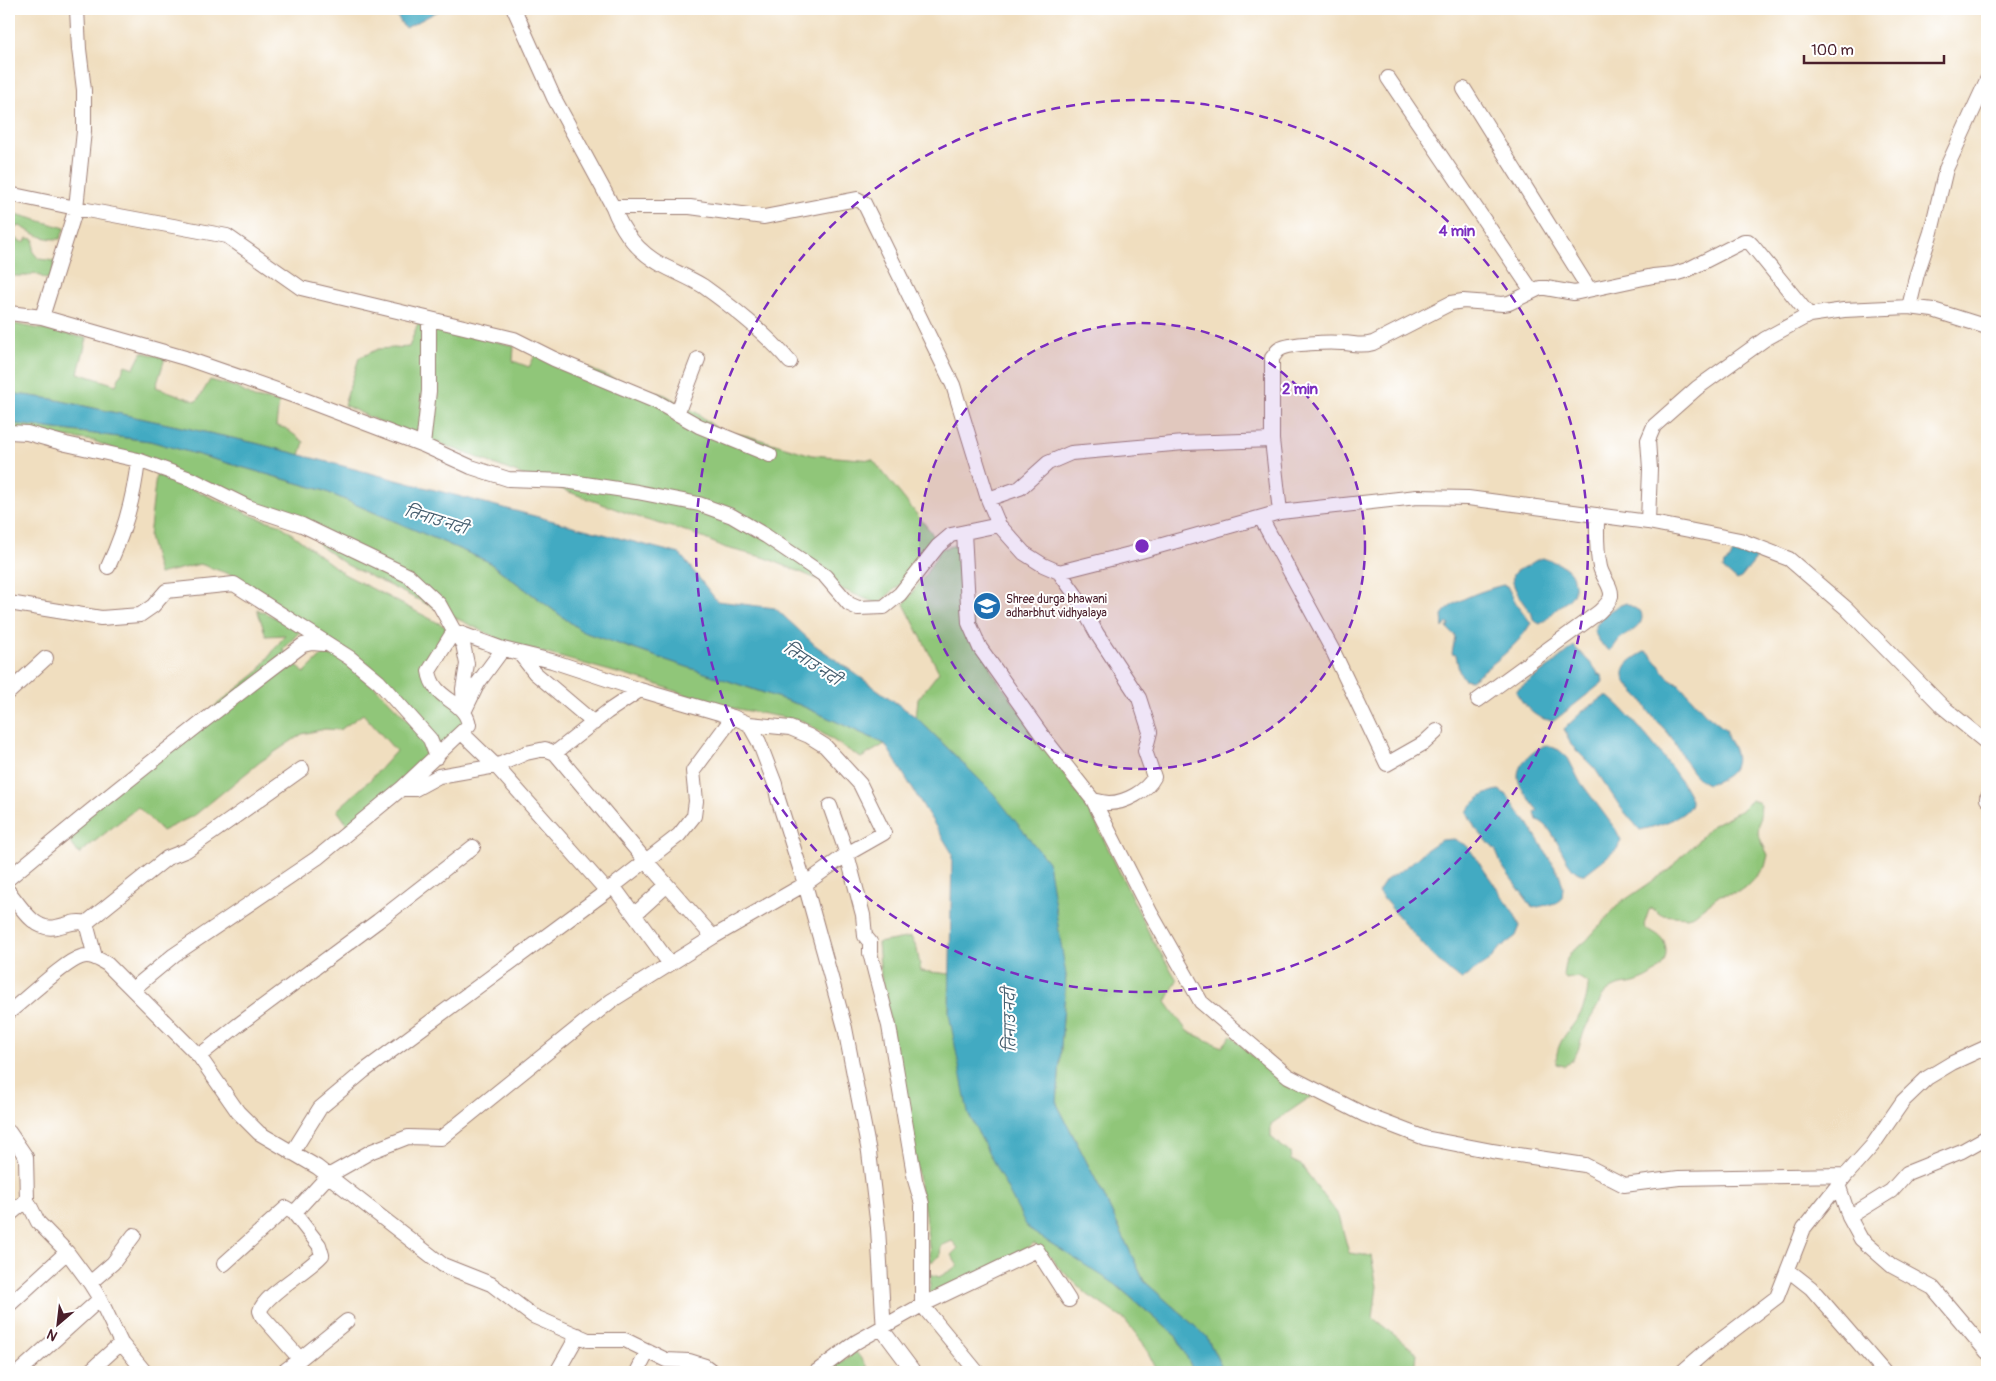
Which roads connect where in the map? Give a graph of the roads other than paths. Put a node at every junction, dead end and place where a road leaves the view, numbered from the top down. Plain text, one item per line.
1 (78, 9) edge
2 (514, 9) edge
3 (1388, 78) dead end
4 (1987, 80) edge
5 (1464, 89) dead end
6 (9, 194) edge
7 (613, 207) junction
8 (76, 208) junction
9 (1589, 289) junction
10 (1532, 291) junction
11 (1909, 307) junction
12 (9, 313) edge
13 (1809, 315) junction
14 (42, 317) junction
15 (429, 319) junction
16 (1987, 327) edge
17 (698, 360) dead end
18 (790, 362) dead end
19 (678, 414) junction
20 (9, 432) edge
21 (1272, 440) junction
22 (424, 444) junction
23 (770, 455) dead end
24 (138, 460) junction
25 (988, 499) junction
26 (1280, 512) junction
27 (1597, 515) junction
28 (1261, 518) junction
29 (1648, 522) junction
30 (999, 525) junction
31 (964, 533) junction
32 (108, 567) dead end
33 (1059, 572) junction
34 (9, 603) edge
35 (454, 631) junction
36 (324, 644) junction
37 (503, 650) junction
38 (520, 654) junction
39 (46, 658) dead end
40 (640, 690) junction
41 (9, 692) edge
42 (1478, 700) dead end
43 (464, 712) junction
44 (733, 717) junction
45 (594, 722) junction
46 (749, 724) junction
47 (1437, 731) dead end
48 (462, 733) junction
49 (1987, 743) edge
50 (555, 753) junction
51 (437, 757) junction
52 (496, 766) junction
53 (302, 768) dead end
54 (401, 789) junction
55 (1093, 800) junction
56 (830, 806) dead end
57 (473, 847) dead end
58 (846, 854) junction
59 (645, 860) junction
60 (9, 878) edge
61 (805, 884) junction
62 (667, 885) junction
63 (610, 889) junction
64 (9, 892) edge
65 (634, 914) junction
66 (86, 922) junction
67 (713, 937) junction
68 (95, 957) junction
69 (670, 964) junction
70 (133, 989) junction
71 (9, 1012) edge
72 (1987, 1047) edge
73 (199, 1056) junction
74 (9, 1132) edge
75 (1987, 1137) edge
76 (292, 1153) junction
77 (328, 1176) junction
78 (1842, 1180) junction
79 (26, 1200) junction
80 (294, 1213) junction
81 (9, 1215) edge
82 (1849, 1216) junction
83 (134, 1235) dead end
84 (67, 1252) junction
85 (224, 1264) dead end
86 (1788, 1270) junction
87 (90, 1283) junction
88 (100, 1299) junction
89 (1069, 1300) dead end
90 (9, 1305) edge
91 (922, 1305) junction
92 (347, 1320) dead end
93 (884, 1326) junction
94 (578, 1335) junction
95 (121, 1343) junction
96 (648, 1351) junction
97 (1987, 1352) edge
98 (300, 1359) junction
99 (19, 1372) edge
100 (89, 1372) edge
101 (145, 1372) edge
102 (283, 1372) edge
103 (557, 1372) edge
104 (637, 1372) edge
105 (713, 1372) edge
106 (816, 1372) edge
107 (914, 1372) edge
108 (977, 1372) edge
109 (1682, 1372) edge
110 (1884, 1372) edge

1 - 8 street
2 - 7 street
3 - 10 street
4 - 11 street
5 - 9 street
6 - 8 street
7 - 18 street
7 - 25 street
8 - 14 street
8 - 15 street
9 - 10 street
9 - 13 street
10 - 21 street
11 - 13 street
11 - 16 street
12 - 14 street
13 - 29 street
14 - 22 street
15 - 19 street
15 - 22 street
17 - 19 street
19 - 23 street
20 - 24 street
21 - 25 street
21 - 26 street
22 - 31 street
24 - 32 street
24 - 35 street
25 - 30 street
26 - 27 street
26 - 28 street
27 - 29 street
27 - 42 street
28 - 33 street
28 - 47 street
29 - 49 street
30 - 31 street
30 - 33 street
31 - 55 street
33 - 55 street
34 - 36 street
35 - 37 street
35 - 43 street
35 - 43 street
36 - 51 street
36 - 60 street
37 - 38 street
37 - 43 street
38 - 40 street
38 - 45 street
39 - 41 street
40 - 44 street
40 - 45 street
43 - 48 street
44 - 46 street
44 - 59 street
45 - 50 street
46 - 58 street
46 - 61 street
48 - 51 street
48 - 52 street
50 - 52 street
50 - 59 street
51 - 54 street
52 - 54 street
52 - 63 street
53 - 66 street
54 - 70 street
55 - 78 street
56 - 58 street
57 - 73 street
58 - 61 street
58 - 91 street
59 - 62 street
59 - 63 street
61 - 67 street
61 - 93 street
62 - 65 street
62 - 67 street
63 - 65 street
63 - 76 street
64 - 66 street
65 - 69 street
66 - 68 street
67 - 69 street
68 - 70 street
68 - 71 street
69 - 77 street
70 - 73 street
72 - 78 street
73 - 76 street
74 - 79 street
75 - 82 street
76 - 77 street
77 - 80 street
77 - 94 street
78 - 82 street
78 - 86 street
79 - 81 street
79 - 84 street
80 - 85 street
80 - 98 street
82 - 97 street
83 - 87 street
84 - 87 street
84 - 90 street
86 - 109 street
86 - 110 street
87 - 88 street
88 - 95 street
88 - 99 street
89 - 91 street
91 - 93 street
91 - 108 street
92 - 98 street
93 - 106 street
93 - 107 street
94 - 96 street
94 - 103 street
95 - 100 street
95 - 101 street
96 - 104 street
96 - 105 street
98 - 102 street

